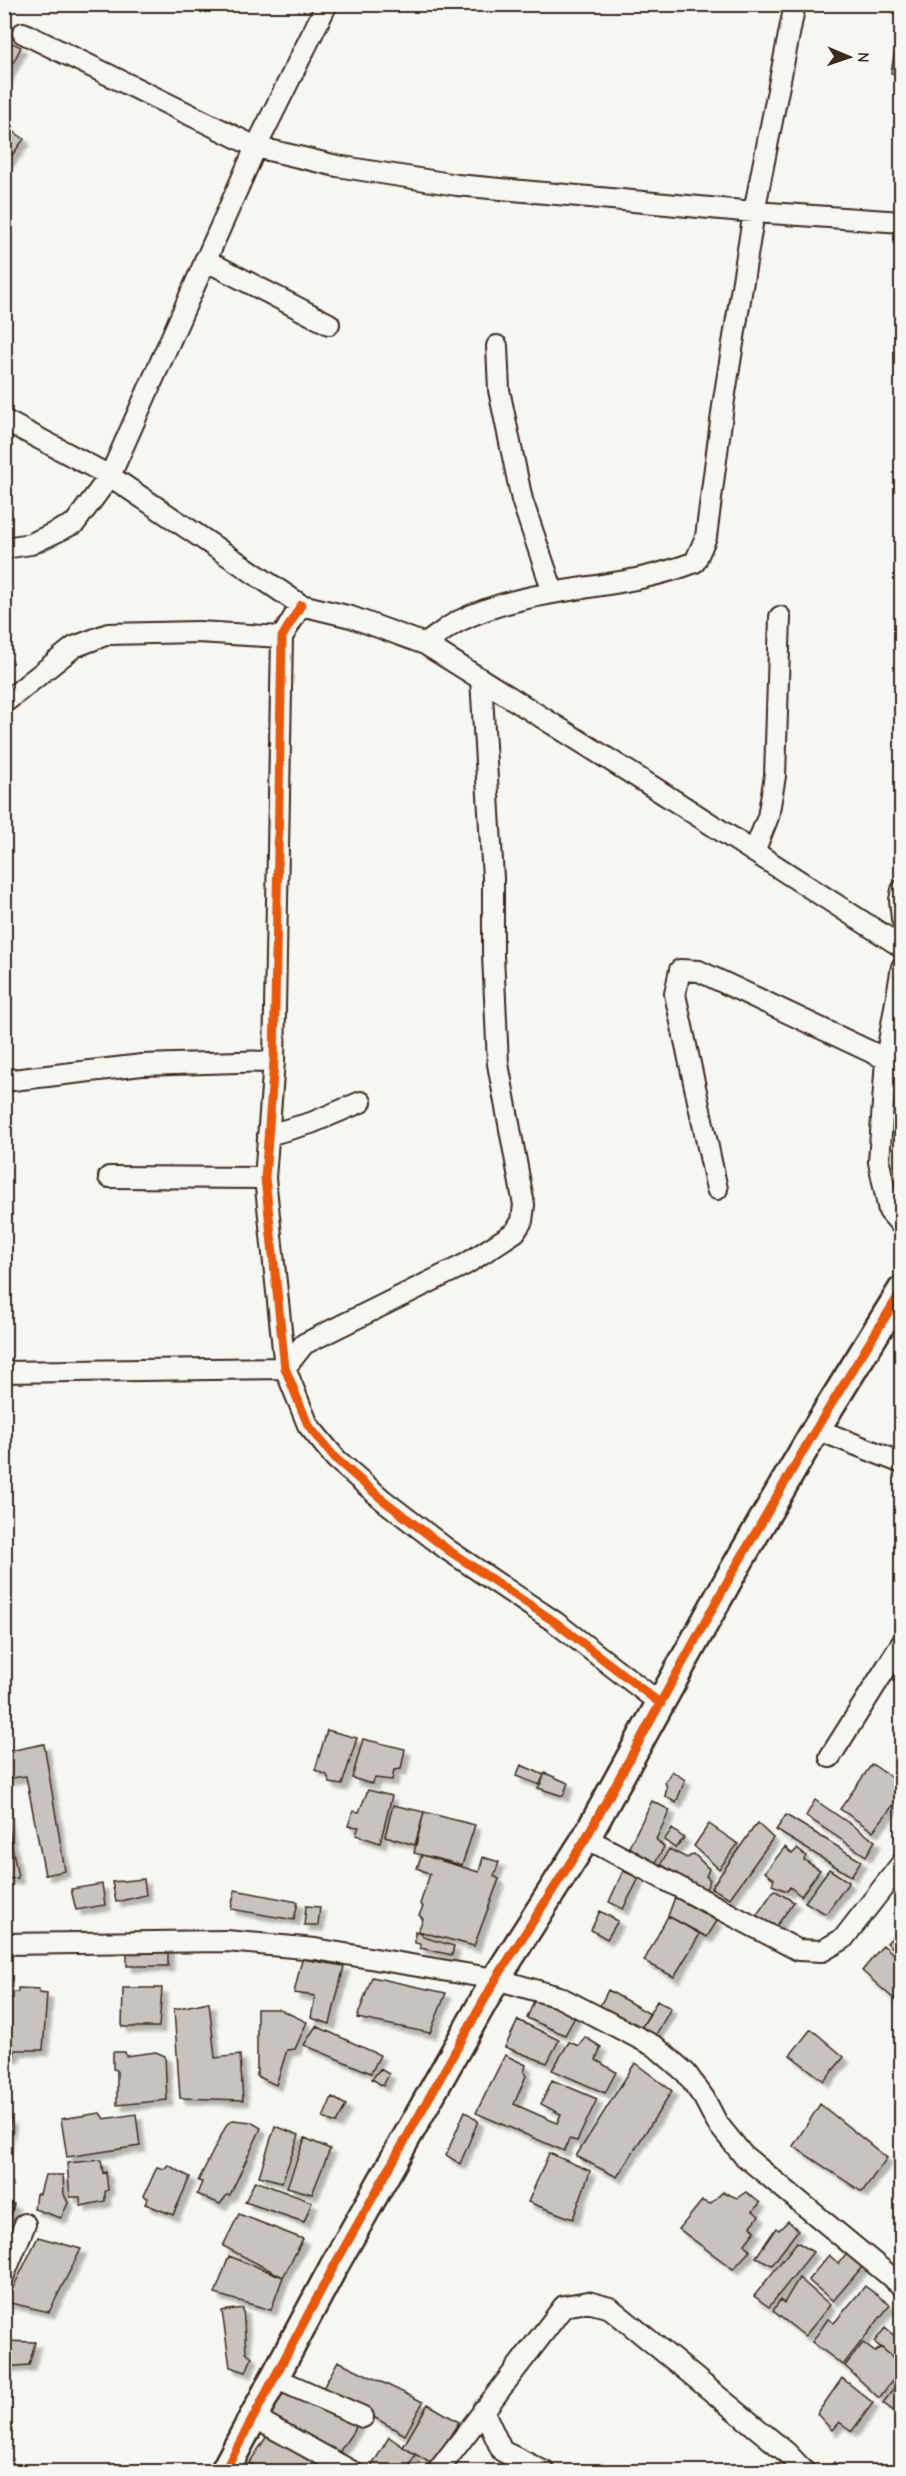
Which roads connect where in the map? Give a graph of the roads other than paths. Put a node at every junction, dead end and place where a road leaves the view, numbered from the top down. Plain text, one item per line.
1 (327, 4) edge
2 (795, 4) edge
3 (23, 33) dead end
4 (256, 147) junction
5 (754, 212) junction
6 (902, 222) edge
7 (205, 260) junction
8 (329, 324) dead end
9 (497, 346) dead end
10 (4, 420) edge
11 (110, 476) junction
12 (4, 548) edge
13 (553, 592) junction
14 (301, 605) junction
15 (780, 616) dead end
16 (282, 637) junction
17 (425, 644) junction
18 (481, 679) junction
19 (4, 703) edge
20 (754, 852) junction
21 (902, 890) edge
22 (902, 919) edge
23 (902, 947) edge
24 (902, 967) edge
25 (886, 1059) junction
26 (274, 1061) junction
27 (4, 1081) edge
28 (361, 1102) dead end
29 (268, 1135) junction
30 (109, 1176) dead end
31 (265, 1178) junction
32 (717, 1189) dead end
33 (902, 1226) edge
34 (902, 1290) edge
35 (285, 1368) junction
36 (4, 1372) edge
37 (816, 1429) junction
38 (902, 1463) edge
39 (902, 1642) edge
40 (661, 1704) junction
41 (830, 1757) dead end
42 (586, 1838) junction
43 (902, 1863) edge
44 (4, 1944) edge
45 (496, 1980) junction
46 (25, 2224) dead end
47 (4, 2275) edge
48 (902, 2286) edge
49 (274, 2378) junction
50 (483, 2410) junction
51 (254, 2417) junction
52 (363, 2417) dead end
53 (224, 2472) edge
54 (353, 2472) edge
55 (437, 2472) edge
56 (545, 2472) edge
57 (805, 2472) edge

1 - 4 street
2 - 5 street
3 - 4 street
4 - 5 street
4 - 7 street
5 - 6 street
5 - 13 street
7 - 8 street
7 - 11 street
9 - 13 street
10 - 11 street
11 - 12 street
11 - 14 street
13 - 17 street
14 - 16 street
14 - 17 street
15 - 20 street
16 - 19 street
16 - 26 street
17 - 18 street
18 - 20 street
18 - 35 street
20 - 23 street
21 - 22 street
24 - 25 street
25 - 32 street
25 - 33 street
26 - 27 street
26 - 29 street
28 - 29 street
29 - 31 street
30 - 31 street
31 - 35 street
34 - 37 street
35 - 36 street
35 - 40 street
37 - 38 street
37 - 40 street
39 - 41 street
40 - 42 street
42 - 43 street
42 - 45 street
44 - 45 street
45 - 48 street
45 - 49 street
46 - 47 street
49 - 51 street
49 - 52 street
50 - 55 street
50 - 56 street
50 - 57 street
51 - 53 street
51 - 54 street

